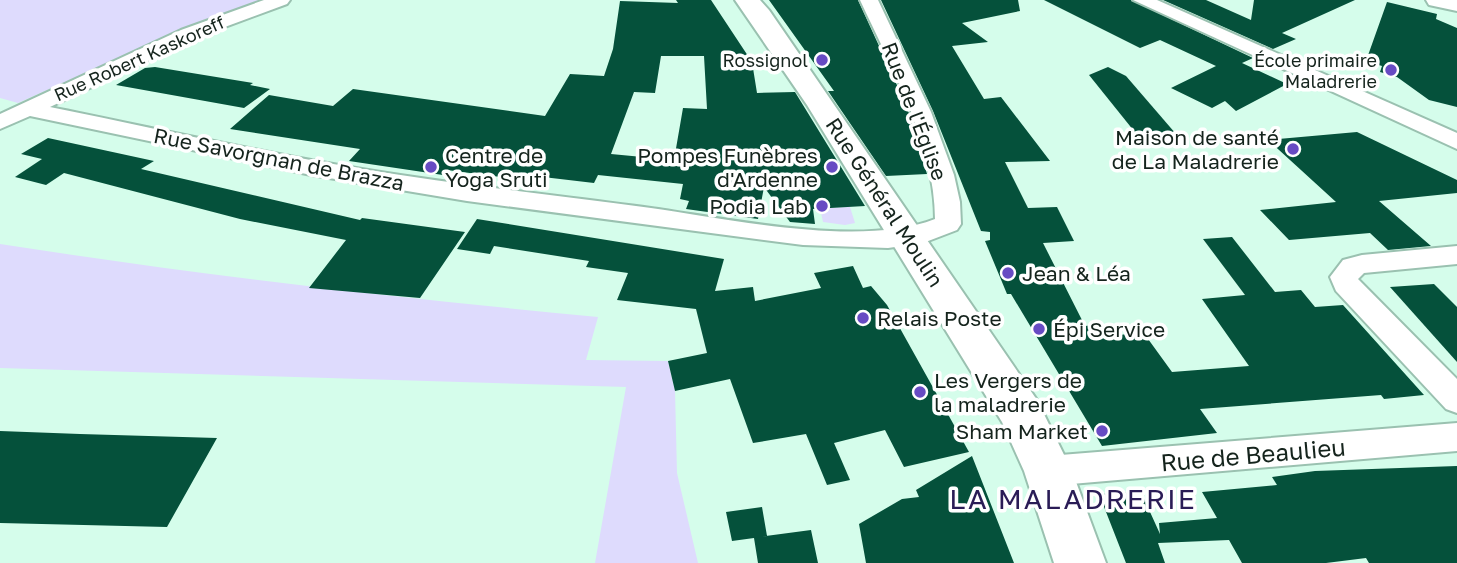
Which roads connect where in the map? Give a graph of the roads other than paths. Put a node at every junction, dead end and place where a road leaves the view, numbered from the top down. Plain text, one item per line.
1 (281, 0) edge
2 (747, 0) edge
3 (869, 0) edge
4 (1142, 0) edge
5 (1438, 0) edge
6 (1457, 4) edge
7 (27, 109) junction
8 (0, 122) edge
9 (1457, 142) edge
10 (907, 236) junction
11 (1457, 255) edge
12 (1457, 400) edge
13 (1457, 438) edge
14 (1048, 471) junction
15 (1080, 563) edge

1 - 7 street, Rue Robert Kaskoreff
2 - 10 main road, Rue Général Moulin
3 - 10 street, Rue de l'Église
4 - 9 street
5 - 6 main road
7 - 8 street, Rue Robert Kaskoreff
7 - 10 street, Rue Savorgnan de Brazza
10 - 14 main road, Rue Général Moulin
11 - 12 street
13 - 14 street, Rue de Beaulieu
14 - 15 main road, Rue Général Moulin

